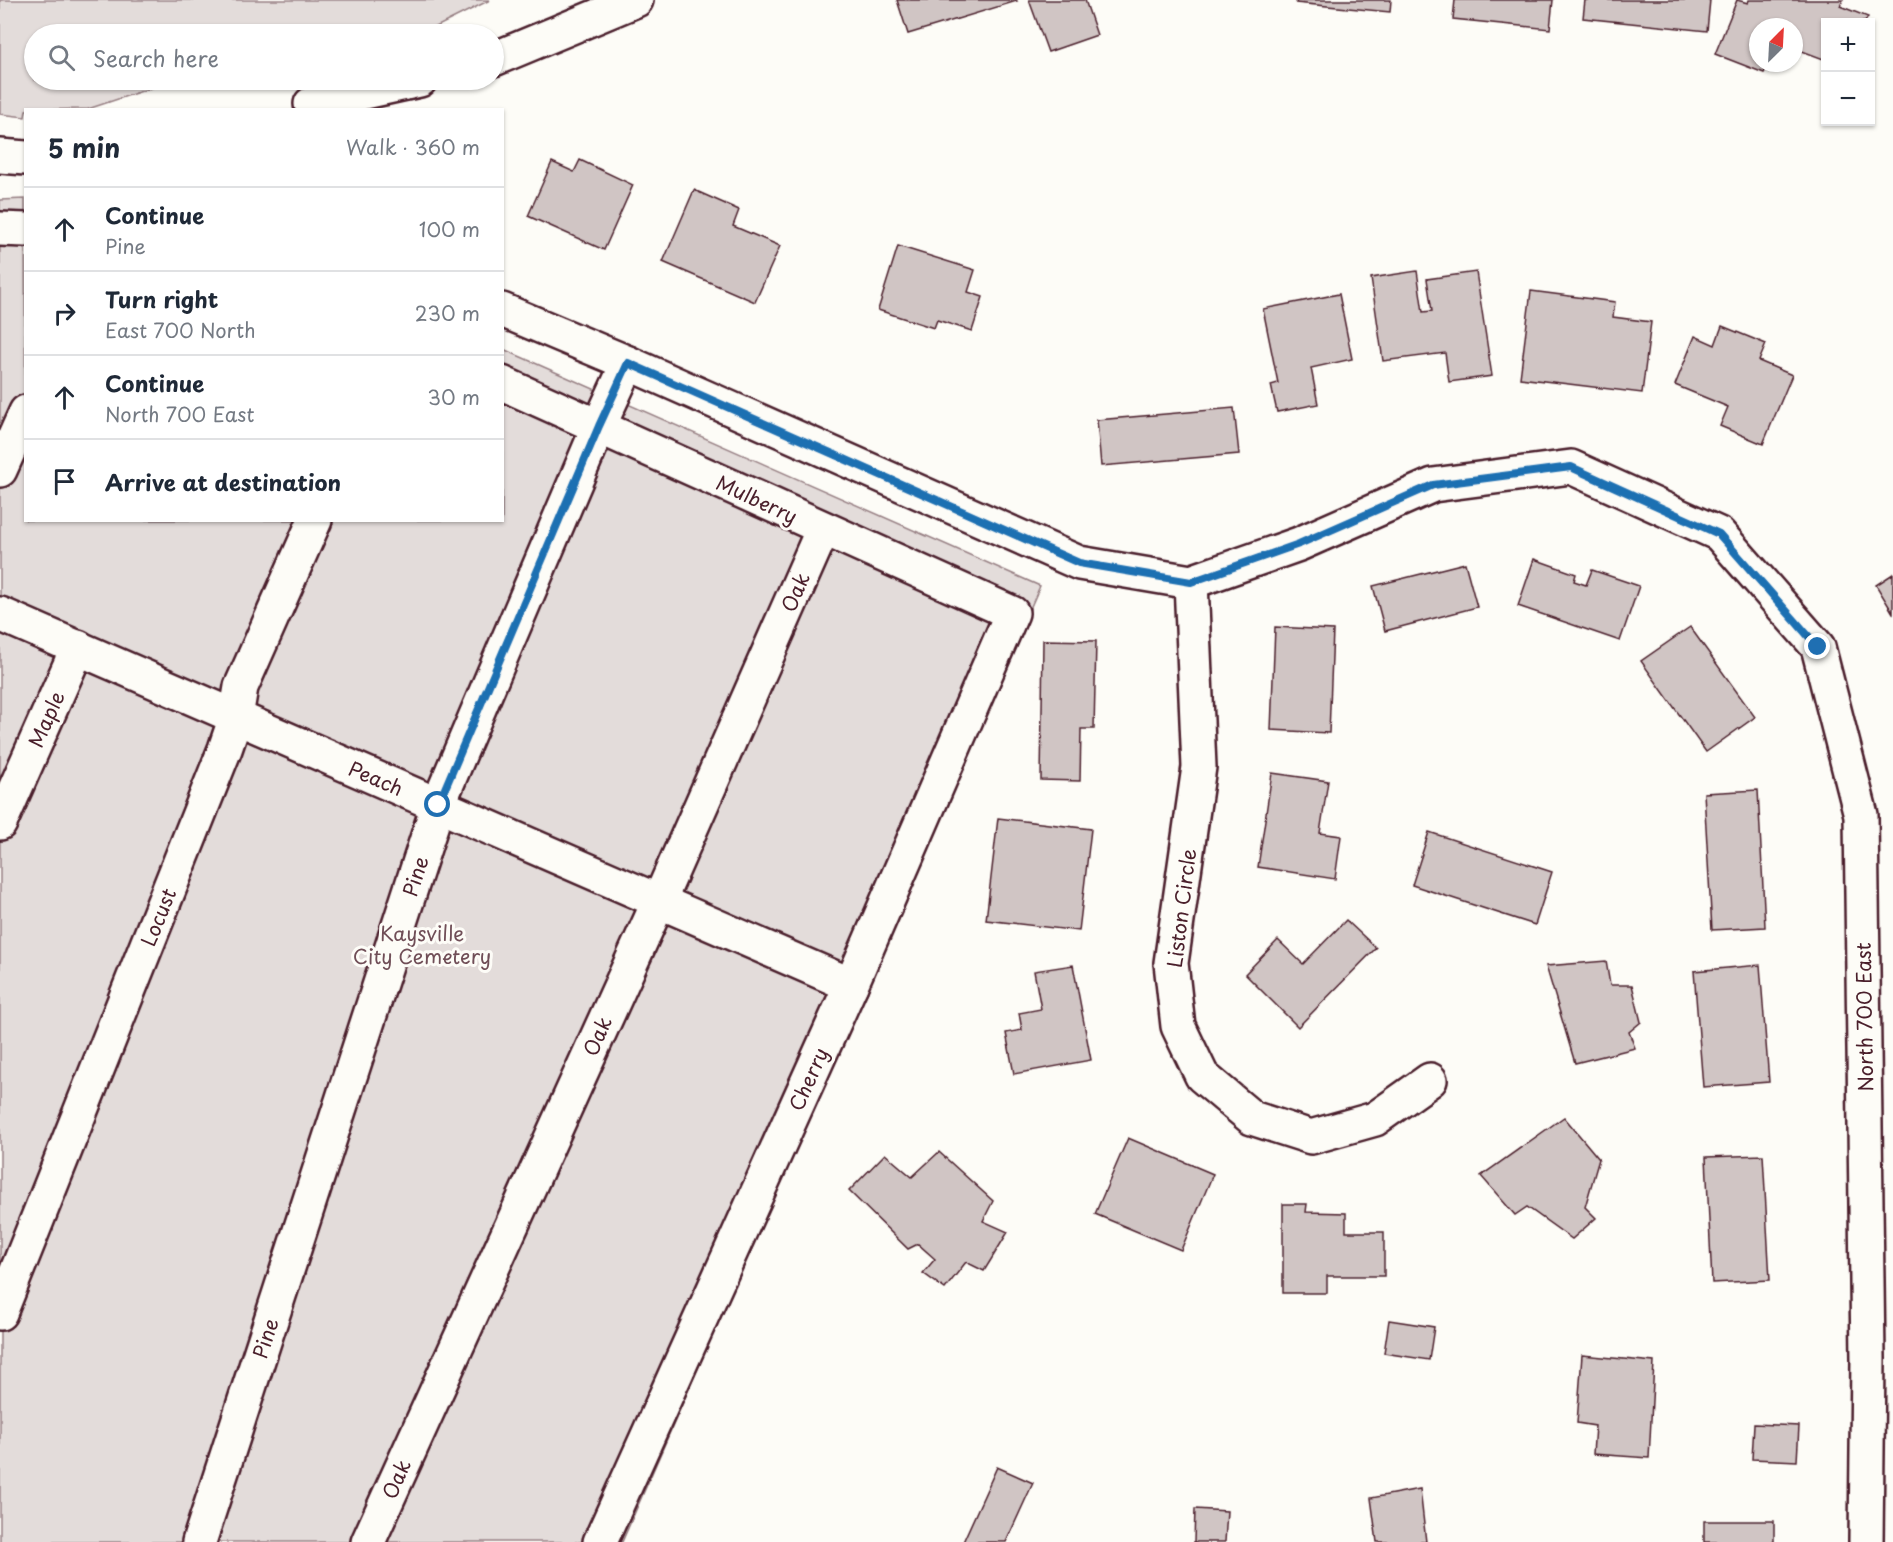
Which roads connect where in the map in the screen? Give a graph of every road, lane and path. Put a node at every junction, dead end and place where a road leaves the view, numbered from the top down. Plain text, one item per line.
1 (636, 0) edge
2 (504, 55) edge
3 (378, 90) edge
4 (303, 108) edge
5 (0, 156) edge
6 (24, 158) edge
7 (0, 229) edge
8 (24, 230) edge
9 (504, 311) edge
10 (628, 363) junction
11 (504, 384) edge
12 (24, 416) edge
13 (599, 426) junction
14 (0, 470) edge
15 (314, 522) edge
16 (823, 529) junction
17 (1191, 582) junction
18 (1012, 613) joint
19 (0, 614) edge
20 (78, 647) junction
21 (236, 717) junction
22 (438, 805) junction
23 (0, 823) edge
24 (659, 900) junction
25 (851, 985) junction
26 (1430, 1080) dead end
27 (0, 1313) edge
28 (199, 1542) edge
29 (368, 1542) edge
30 (600, 1542) edge
31 (1866, 1542) edge

1 - 2 street
3 - 4 street
5 - 6 street
7 - 8 street
9 - 10 street
10 - 13 street, Pine
10 - 17 street
11 - 13 street, Mulberry
12 - 14 street
13 - 16 street, Mulberry
13 - 22 street, Pine
15 - 21 street, Locust
16 - 18 street, Mulberry
16 - 24 street, Oak
17 - 26 street, Liston Circle
17 - 31 street, North 700 East
18 - 25 street, Cherry
19 - 20 street, Peach
20 - 21 street, Peach
20 - 23 street, Maple
21 - 22 street, Peach
21 - 27 street, Locust
22 - 24 street, Peach
22 - 28 street, Pine
24 - 25 street, Peach
24 - 29 street, Oak
25 - 30 street, Cherry

